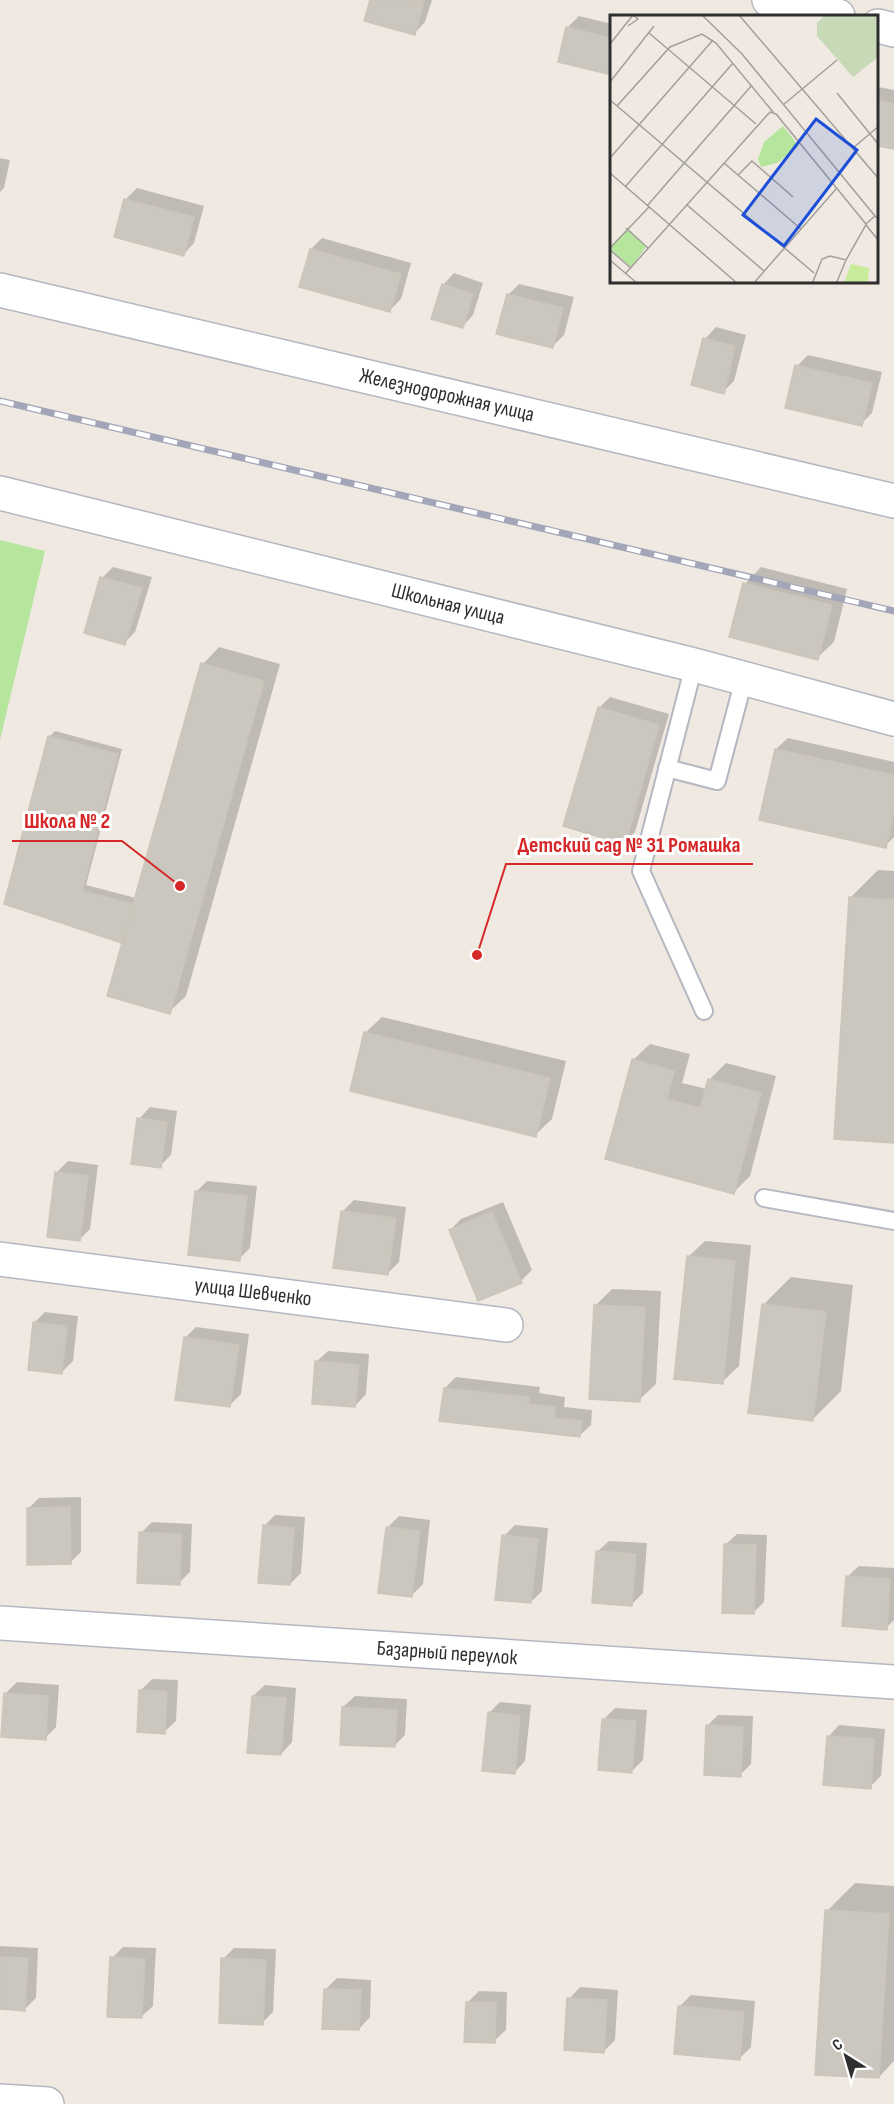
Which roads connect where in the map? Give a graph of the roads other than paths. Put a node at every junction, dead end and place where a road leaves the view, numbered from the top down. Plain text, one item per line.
1 (769, 0) edge
2 (828, 10) edge
3 (879, 26) edge
4 (894, 30) edge
5 (0, 290) edge
6 (0, 493) edge
7 (894, 501) edge
8 (694, 665) junction
9 (744, 679) junction
10 (894, 719) edge
11 (667, 768) junction
12 (704, 1011) dead end
13 (764, 1198) dead end
14 (894, 1221) edge
15 (0, 1259) edge
16 (506, 1324) dead end
17 (0, 1623) edge
18 (894, 1682) edge
19 (0, 2101) edge
20 (47, 2104) edge

1 - 2 street
3 - 4 street
5 - 7 street, Железнодорожная улица
6 - 8 street, Школьная улица
8 - 9 street, Школьная улица
8 - 11 lane
9 - 10 street, Школьная улица
9 - 11 lane
11 - 12 lane
13 - 14 lane
15 - 16 street, улица Шевченко
17 - 18 street, Базарный переулок
19 - 20 street

